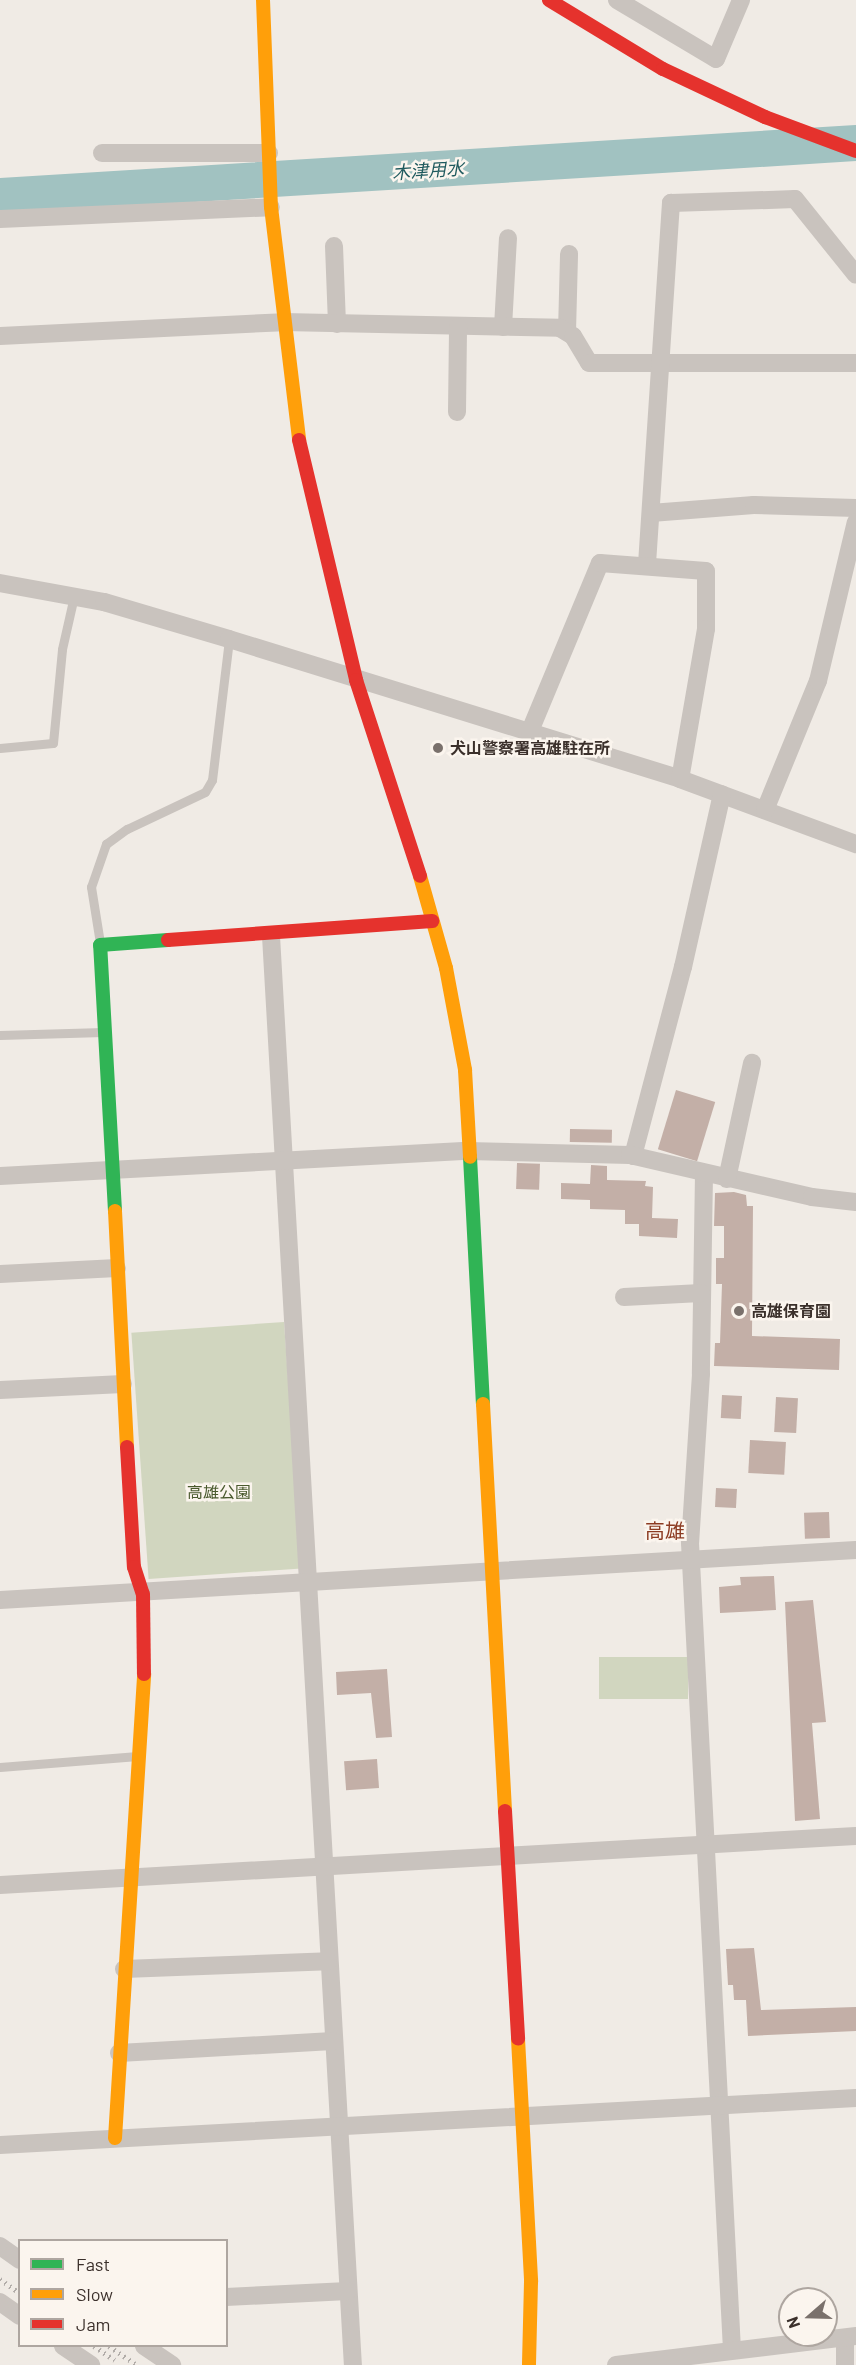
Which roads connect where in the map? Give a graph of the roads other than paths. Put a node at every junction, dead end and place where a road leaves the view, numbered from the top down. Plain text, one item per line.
1 (262, 0) edge
2 (549, 0) edge
3 (741, 0) edge
4 (627, 3) edge
5 (856, 151) edge
6 (102, 153) dead end
7 (269, 157) junction
8 (271, 200) junction
9 (0, 219) edge
10 (508, 238) dead end
11 (334, 246) dead end
12 (569, 254) dead end
13 (856, 275) edge
14 (283, 322) junction
15 (338, 324) junction
16 (458, 327) junction
17 (503, 327) junction
18 (567, 332) junction
19 (0, 336) edge
20 (663, 363) junction
21 (856, 363) edge
22 (457, 412) dead end
23 (856, 508) edge
24 (651, 513) junction
25 (856, 522) edge
26 (647, 564) junction
27 (0, 583) edge
28 (74, 596) junction
29 (229, 639) junction
30 (356, 680) junction
31 (530, 731) junction
32 (0, 748) edge
33 (680, 779) junction
34 (722, 794) junction
35 (765, 810) junction
36 (856, 844) edge
37 (432, 921) junction
38 (271, 936) junction
39 (100, 945) junction
40 (104, 1031) junction
41 (0, 1035) edge
42 (752, 1063) dead end
43 (467, 1151) junction
44 (633, 1156) junction
45 (284, 1159) junction
46 (111, 1168) junction
47 (704, 1173) junction
48 (0, 1176) edge
49 (727, 1179) junction
50 (856, 1202) edge
51 (117, 1268) junction
52 (0, 1274) edge
53 (701, 1293) junction
54 (624, 1297) dead end
55 (123, 1384) junction
56 (0, 1390) edge
57 (856, 1550) edge
58 (691, 1561) junction
59 (491, 1571) junction
60 (308, 1583) junction
61 (143, 1594) junction
62 (0, 1600) edge
63 (140, 1756) junction
64 (0, 1767) edge
65 (856, 1836) edge
66 (706, 1844) junction
67 (504, 1854) junction
68 (324, 1865) junction
69 (129, 1877) junction
70 (0, 1885) edge
71 (328, 1961) junction
72 (124, 1969) junction
73 (333, 2042) junction
74 (119, 2053) junction
75 (856, 2098) edge
76 (720, 2106) junction
77 (521, 2119) junction
78 (338, 2126) junction
79 (115, 2138) junction
80 (0, 2145) edge
81 (0, 2246) edge
82 (18, 2259) edge
83 (348, 2291) junction
84 (228, 2297) edge
85 (0, 2302) edge
86 (18, 2315) edge
87 (851, 2337) edge
88 (64, 2347) edge
89 (145, 2347) edge
90 (742, 2355) edge
91 (91, 2365) edge
92 (172, 2365) edge
93 (353, 2365) edge
94 (530, 2365) edge
95 (616, 2365) edge
96 (845, 2365) edge

1 - 7 street
2 - 5 street
3 - 4 street
6 - 7 street
7 - 8 street
8 - 9 street
8 - 14 street
10 - 17 street
11 - 15 street
12 - 18 street
13 - 20 street
14 - 15 street
14 - 19 street
14 - 30 street
15 - 16 street
16 - 17 street
16 - 22 street
17 - 18 street
18 - 20 street
20 - 21 street
20 - 24 street
23 - 24 street
24 - 26 street
25 - 35 street
26 - 31 street
26 - 33 street
27 - 28 street
28 - 29 street
28 - 32 lane
29 - 30 street
29 - 39 lane
30 - 31 street
30 - 37 street
31 - 33 street
33 - 34 street
34 - 35 street
34 - 44 street
35 - 36 street
37 - 38 street
37 - 43 street
38 - 39 street
38 - 45 street
39 - 40 street
40 - 41 lane
40 - 46 street
42 - 49 street
43 - 44 street
43 - 45 street
43 - 59 street
44 - 47 street
45 - 46 street
45 - 60 street
46 - 48 street
46 - 51 street
47 - 49 street
47 - 53 street
49 - 50 street
51 - 52 street
51 - 55 street
53 - 54 street
53 - 58 street
55 - 56 street
55 - 61 street
57 - 58 street
58 - 59 street
58 - 66 street
59 - 60 street
59 - 67 street
60 - 61 street
60 - 68 street
61 - 62 street
61 - 63 street
63 - 64 lane
63 - 69 street
65 - 66 street
66 - 67 street
66 - 76 street
67 - 68 street
67 - 77 street
68 - 69 street
68 - 71 street
69 - 70 street
69 - 72 street
71 - 72 street
71 - 73 street
72 - 74 street
73 - 74 street
73 - 78 street
74 - 79 street
75 - 76 street
76 - 77 street
76 - 90 street
77 - 78 street
77 - 94 street
78 - 79 street
78 - 83 street
79 - 80 street
81 - 82 street
83 - 84 street
83 - 93 street
85 - 86 street
87 - 90 street
87 - 96 street
88 - 91 street
89 - 92 street
90 - 95 street

